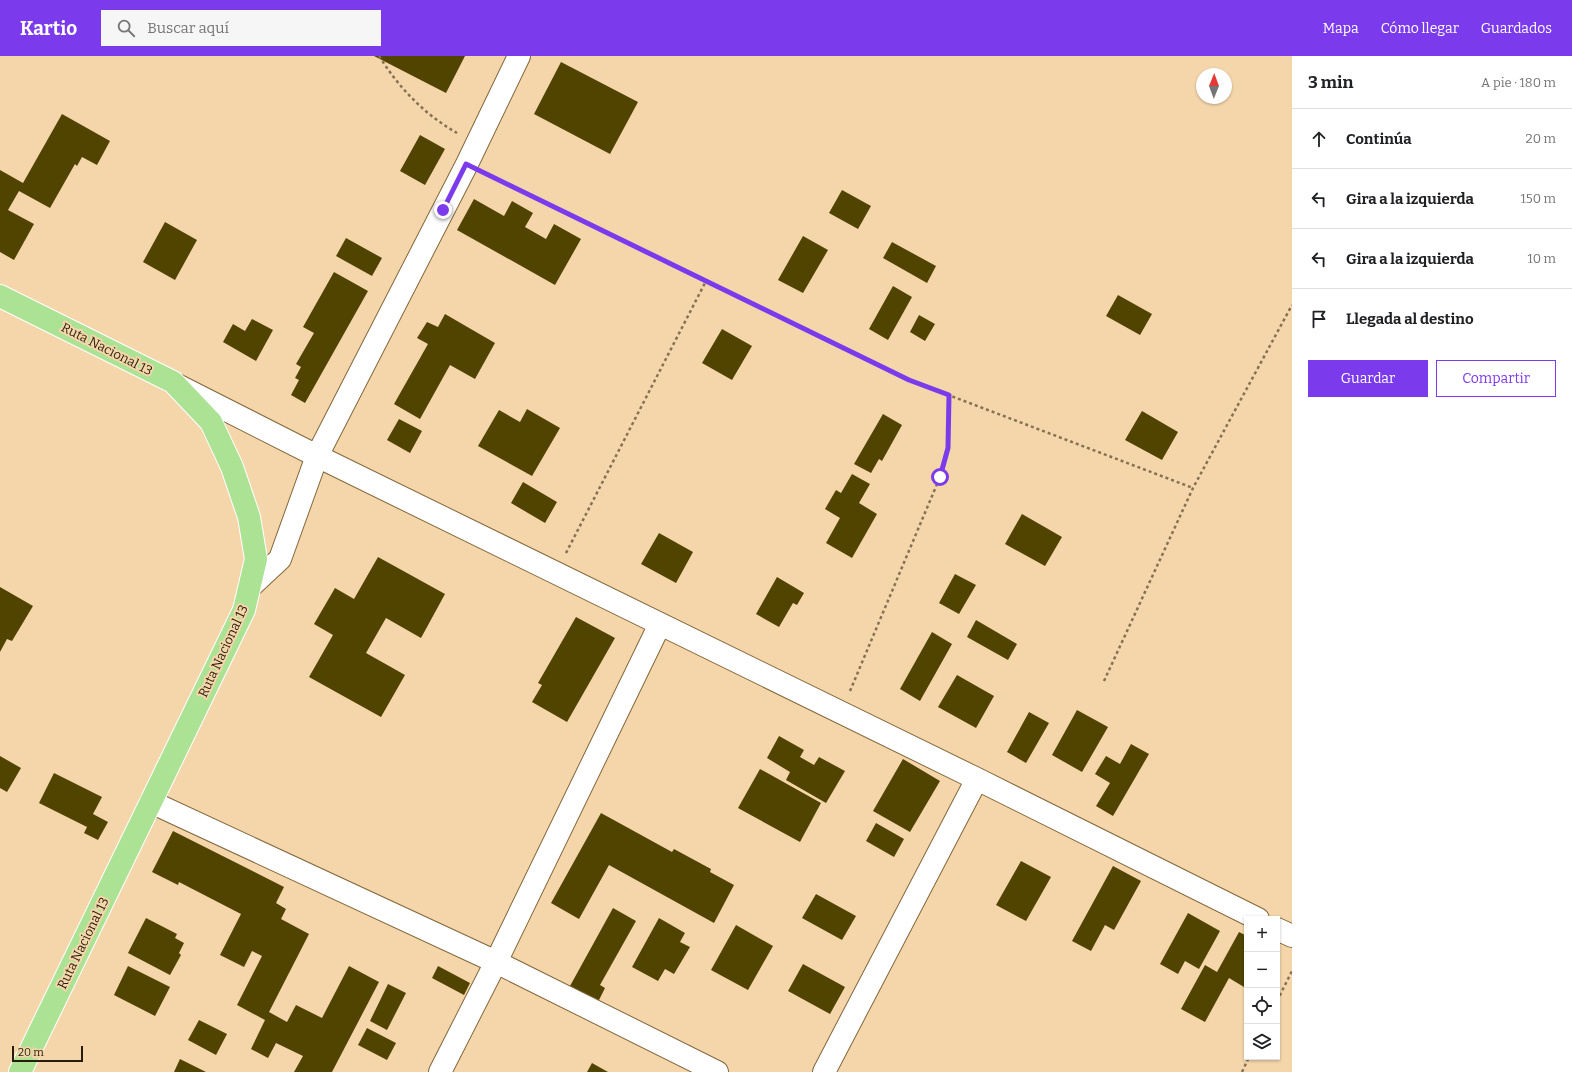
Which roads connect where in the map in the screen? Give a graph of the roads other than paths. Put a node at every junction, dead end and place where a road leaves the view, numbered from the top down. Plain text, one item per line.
1 (519, 56) edge
2 (0, 296) edge
3 (173, 382) junction
4 (317, 456) junction
5 (250, 587) junction
6 (660, 624) junction
7 (977, 779) junction
8 (151, 802) junction
9 (1252, 916) edge
10 (1280, 930) edge
11 (1292, 936) edge
12 (496, 962) junction
13 (20, 1072) edge
14 (440, 1072) edge
15 (717, 1072) edge
16 (824, 1072) edge

1 - 4 street
2 - 3 highway, Ruta Nacional 13
3 - 4 street
3 - 5 highway, Ruta Nacional 13
4 - 5 street
4 - 6 street
5 - 8 highway, Ruta Nacional 13
6 - 7 street
6 - 12 street
7 - 9 street
7 - 16 street
8 - 12 street
8 - 13 highway, Ruta Nacional 13
10 - 11 street
12 - 14 street
12 - 15 street

